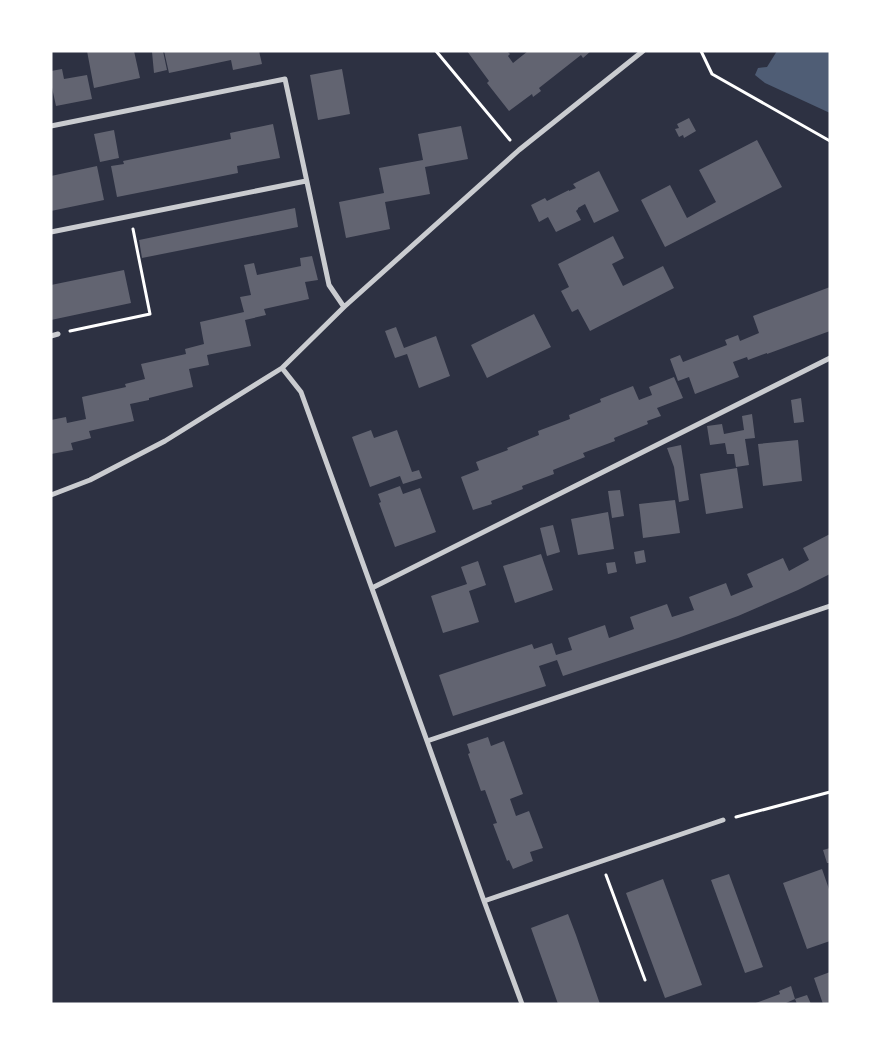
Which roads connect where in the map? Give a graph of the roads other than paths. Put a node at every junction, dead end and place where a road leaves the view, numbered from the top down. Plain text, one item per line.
1 (643, 51) edge
2 (51, 126) edge
3 (306, 181) junction
4 (51, 232) edge
5 (344, 307) junction
6 (58, 334) road end
7 (51, 336) edge
8 (830, 358) edge
9 (282, 368) junction
10 (51, 495) edge
11 (372, 588) junction
12 (830, 606) edge
13 (427, 741) junction
14 (723, 820) road end
15 (484, 901) junction
16 (522, 1004) edge

1 - 5 street
2 - 3 street
3 - 4 street
3 - 5 street
5 - 9 street
6 - 7 street
8 - 11 street
9 - 10 street
9 - 11 street
11 - 13 street
12 - 13 street
13 - 15 street
14 - 15 street
15 - 16 street

